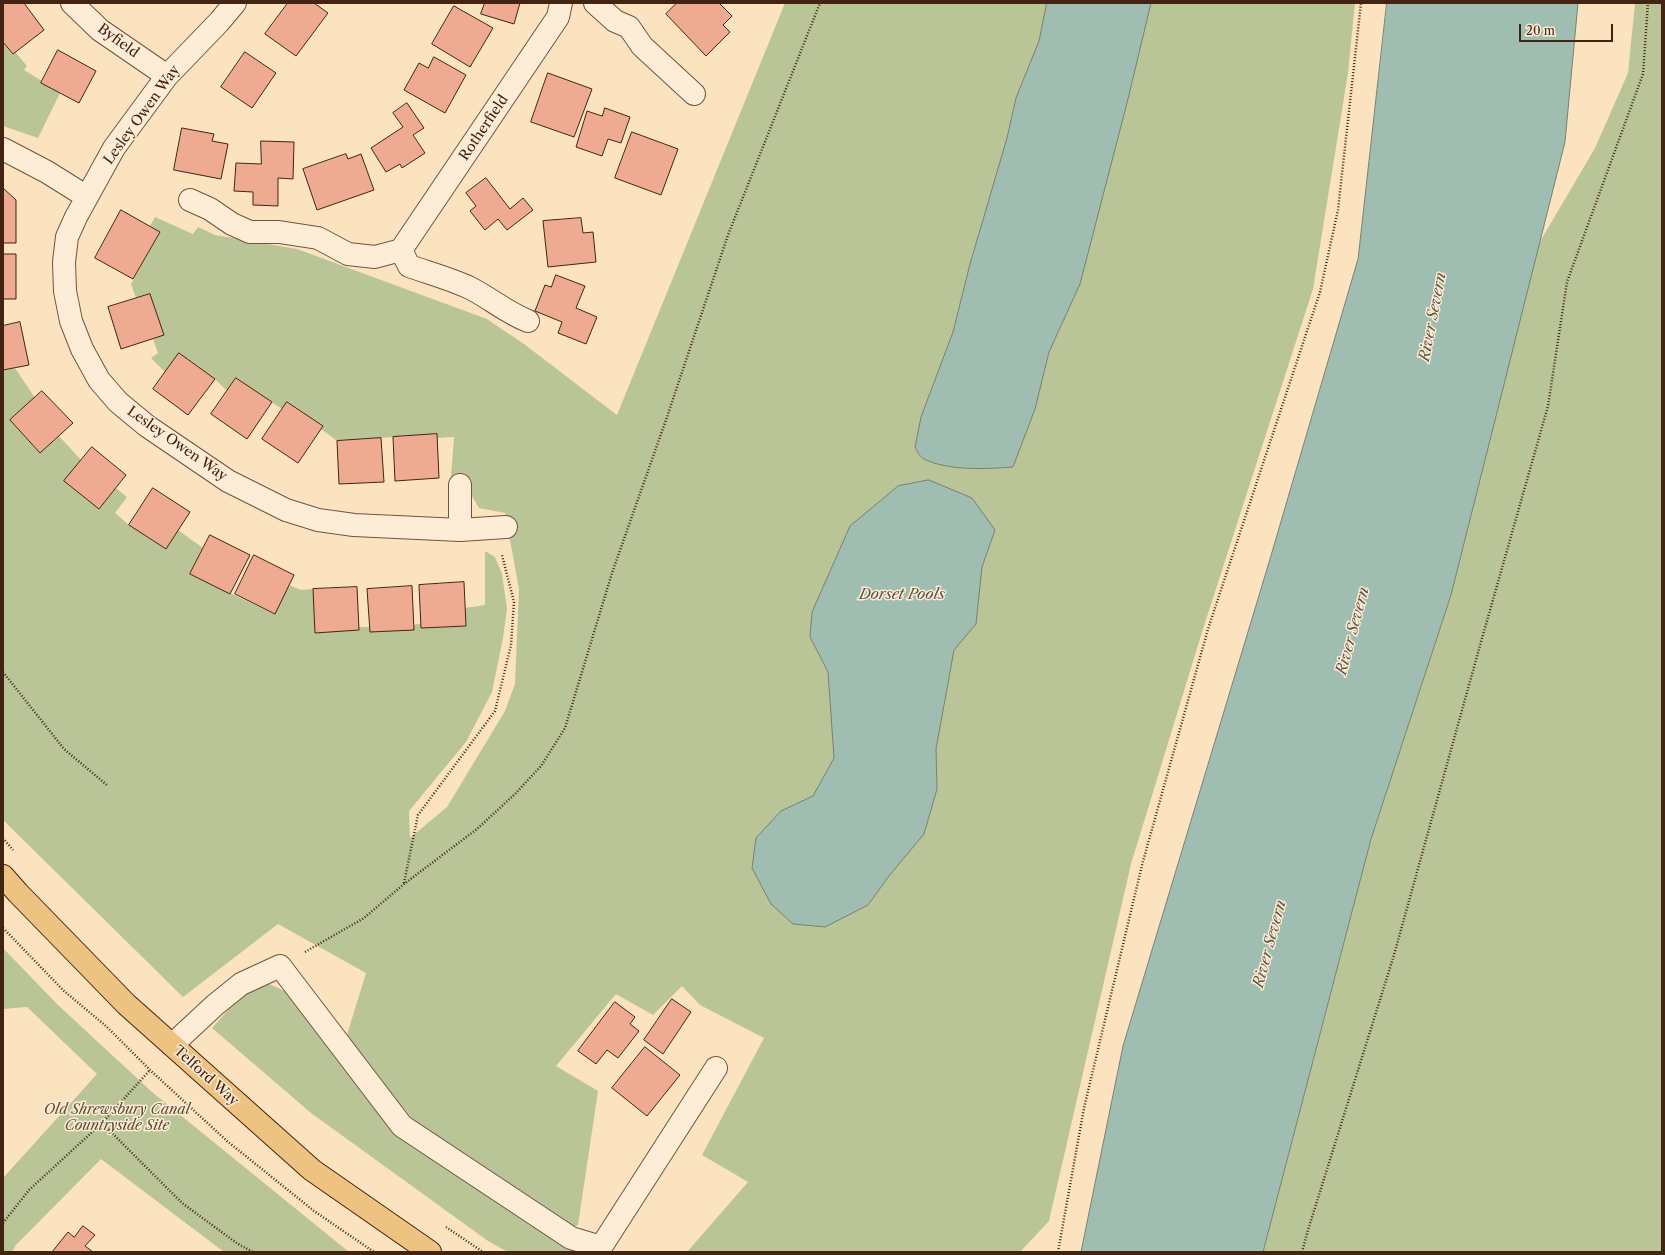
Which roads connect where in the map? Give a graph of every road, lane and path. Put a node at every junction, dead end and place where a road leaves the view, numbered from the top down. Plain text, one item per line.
1 (72, 3) edge
2 (235, 3) edge
3 (561, 3) edge
4 (595, 3) edge
5 (820, 3) edge
6 (1361, 3) edge
7 (1648, 3) edge
8 (167, 76) junction
9 (694, 94) dead end
10 (3, 149) edge
11 (87, 197) junction
12 (190, 200) dead end
13 (401, 250) junction
14 (528, 321) dead end
15 (460, 484) dead end
16 (506, 527) dead end
17 (460, 530) junction
18 (501, 554) dead end
19 (3, 672) edge
20 (108, 786) dead end
21 (3, 838) edge
22 (18, 856) dead end
23 (3, 876) edge
24 (404, 884) junction
25 (3, 928) edge
26 (280, 966) junction
27 (172, 1045) junction
28 (716, 1068) dead end
29 (150, 1070) junction
30 (102, 1123) junction
31 (3, 1223) edge
32 (441, 1224) dead end
33 (253, 1252) edge
34 (374, 1252) edge
35 (430, 1252) edge
36 (483, 1252) edge
37 (1058, 1252) edge
38 (1302, 1252) edge

1 - 8 street, Byfield
2 - 8 street, Lesley Owen Way
3 - 13 street, Rotherfield
4 - 9 street
5 - 24 path
6 - 37 path
7 - 38 path
8 - 11 street, Lesley Owen Way
10 - 11 street
11 - 17 street, Lesley Owen Way
12 - 13 street
13 - 14 street
15 - 17 street
16 - 17 street, Lesley Owen Way
18 - 24 path
19 - 20 path
21 - 22 path
23 - 27 main road, Telford Way
24 - 26 path
25 - 29 path
26 - 27 street
26 - 28 street
27 - 35 main road, Telford Way
29 - 30 path
29 - 34 path
30 - 31 path
30 - 33 path
32 - 36 path

